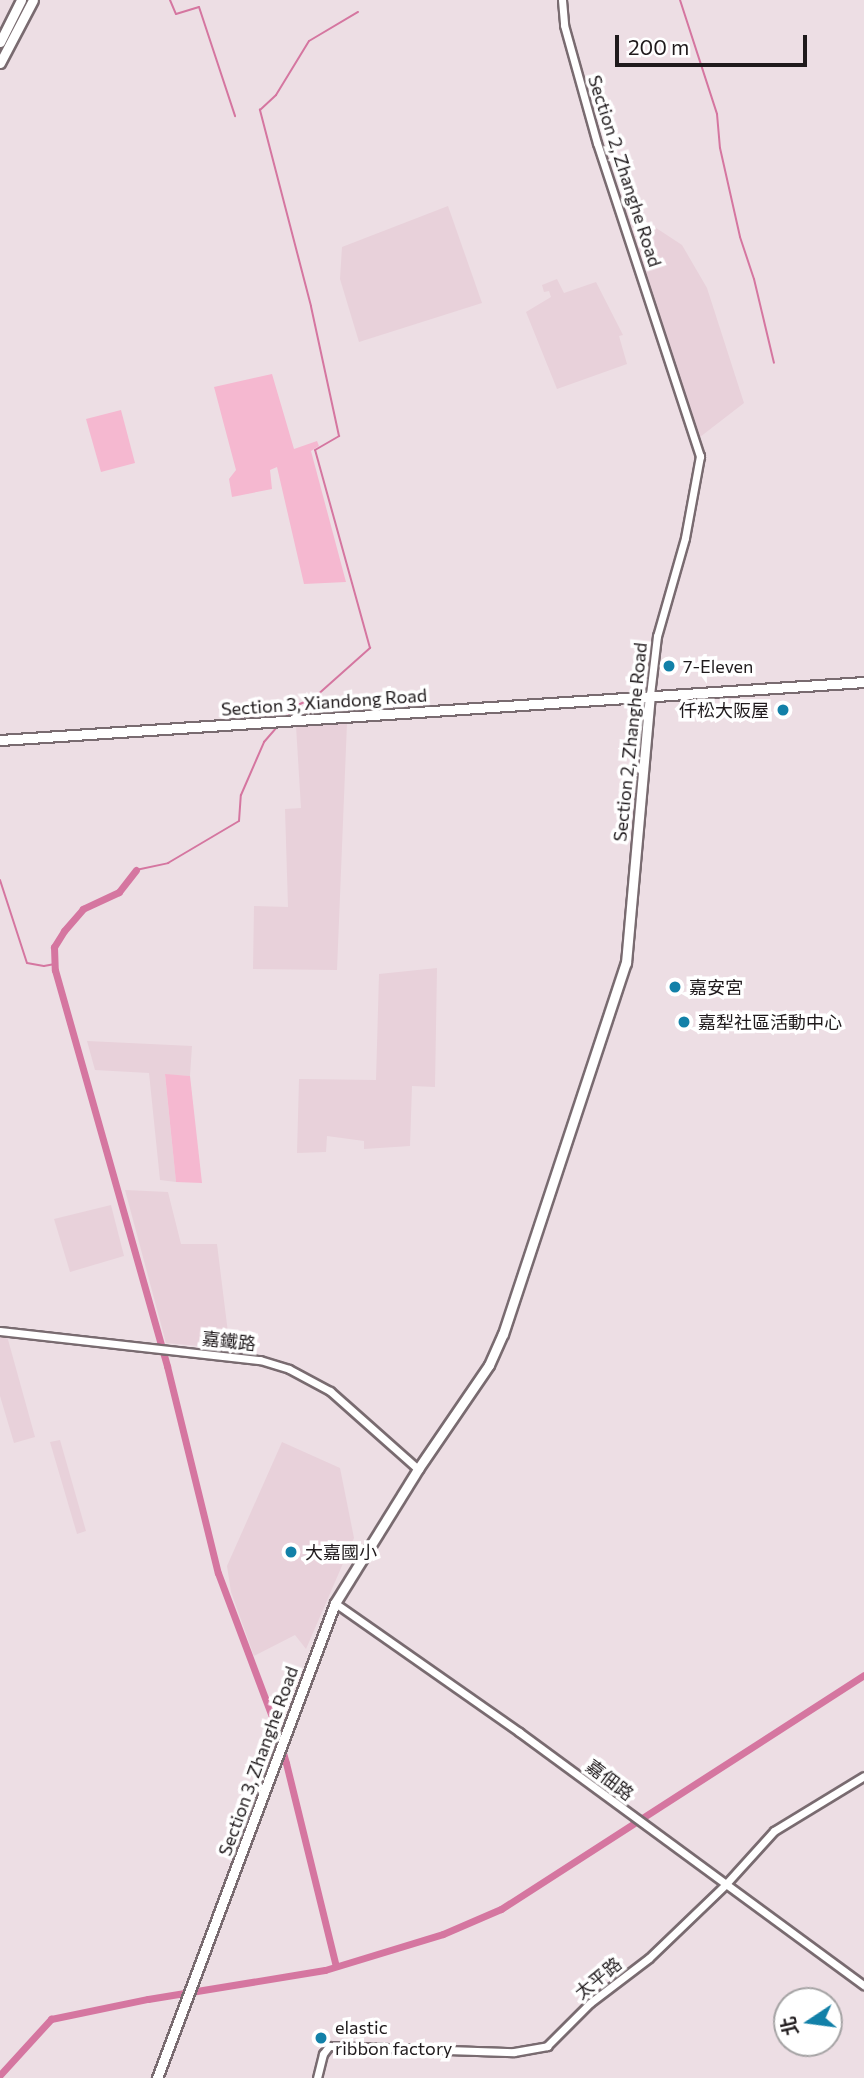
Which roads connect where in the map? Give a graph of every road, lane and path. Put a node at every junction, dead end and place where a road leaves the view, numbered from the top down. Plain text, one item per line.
1 (21, 0) edge
2 (33, 0) edge
3 (562, 0) edge
4 (0, 42) edge
5 (0, 63) edge
6 (864, 682) edge
7 (650, 695) junction
8 (0, 740) edge
9 (0, 1331) edge
10 (418, 1469) junction
11 (335, 1602) junction
12 (864, 1776) edge
13 (725, 1885) junction
14 (864, 1985) edge
15 (157, 2078) edge
16 (317, 2078) edge

1 - 4 main road
2 - 5 main road
3 - 7 street, Section 2, Zhanghe Road
6 - 7 main road, Section 3, Xiandong Road
7 - 8 main road, Section 3, Xiandong Road
7 - 10 main road, Section 2, Zhanghe Road
9 - 10 street, 嘉鐵路
10 - 11 main road, Section 3, Zhanghe Road
11 - 13 street, 嘉佃路
11 - 15 main road, Section 3, Zhanghe Road
12 - 13 street, 太平路
13 - 14 street, 嘉佃路
13 - 16 street, 太平路

